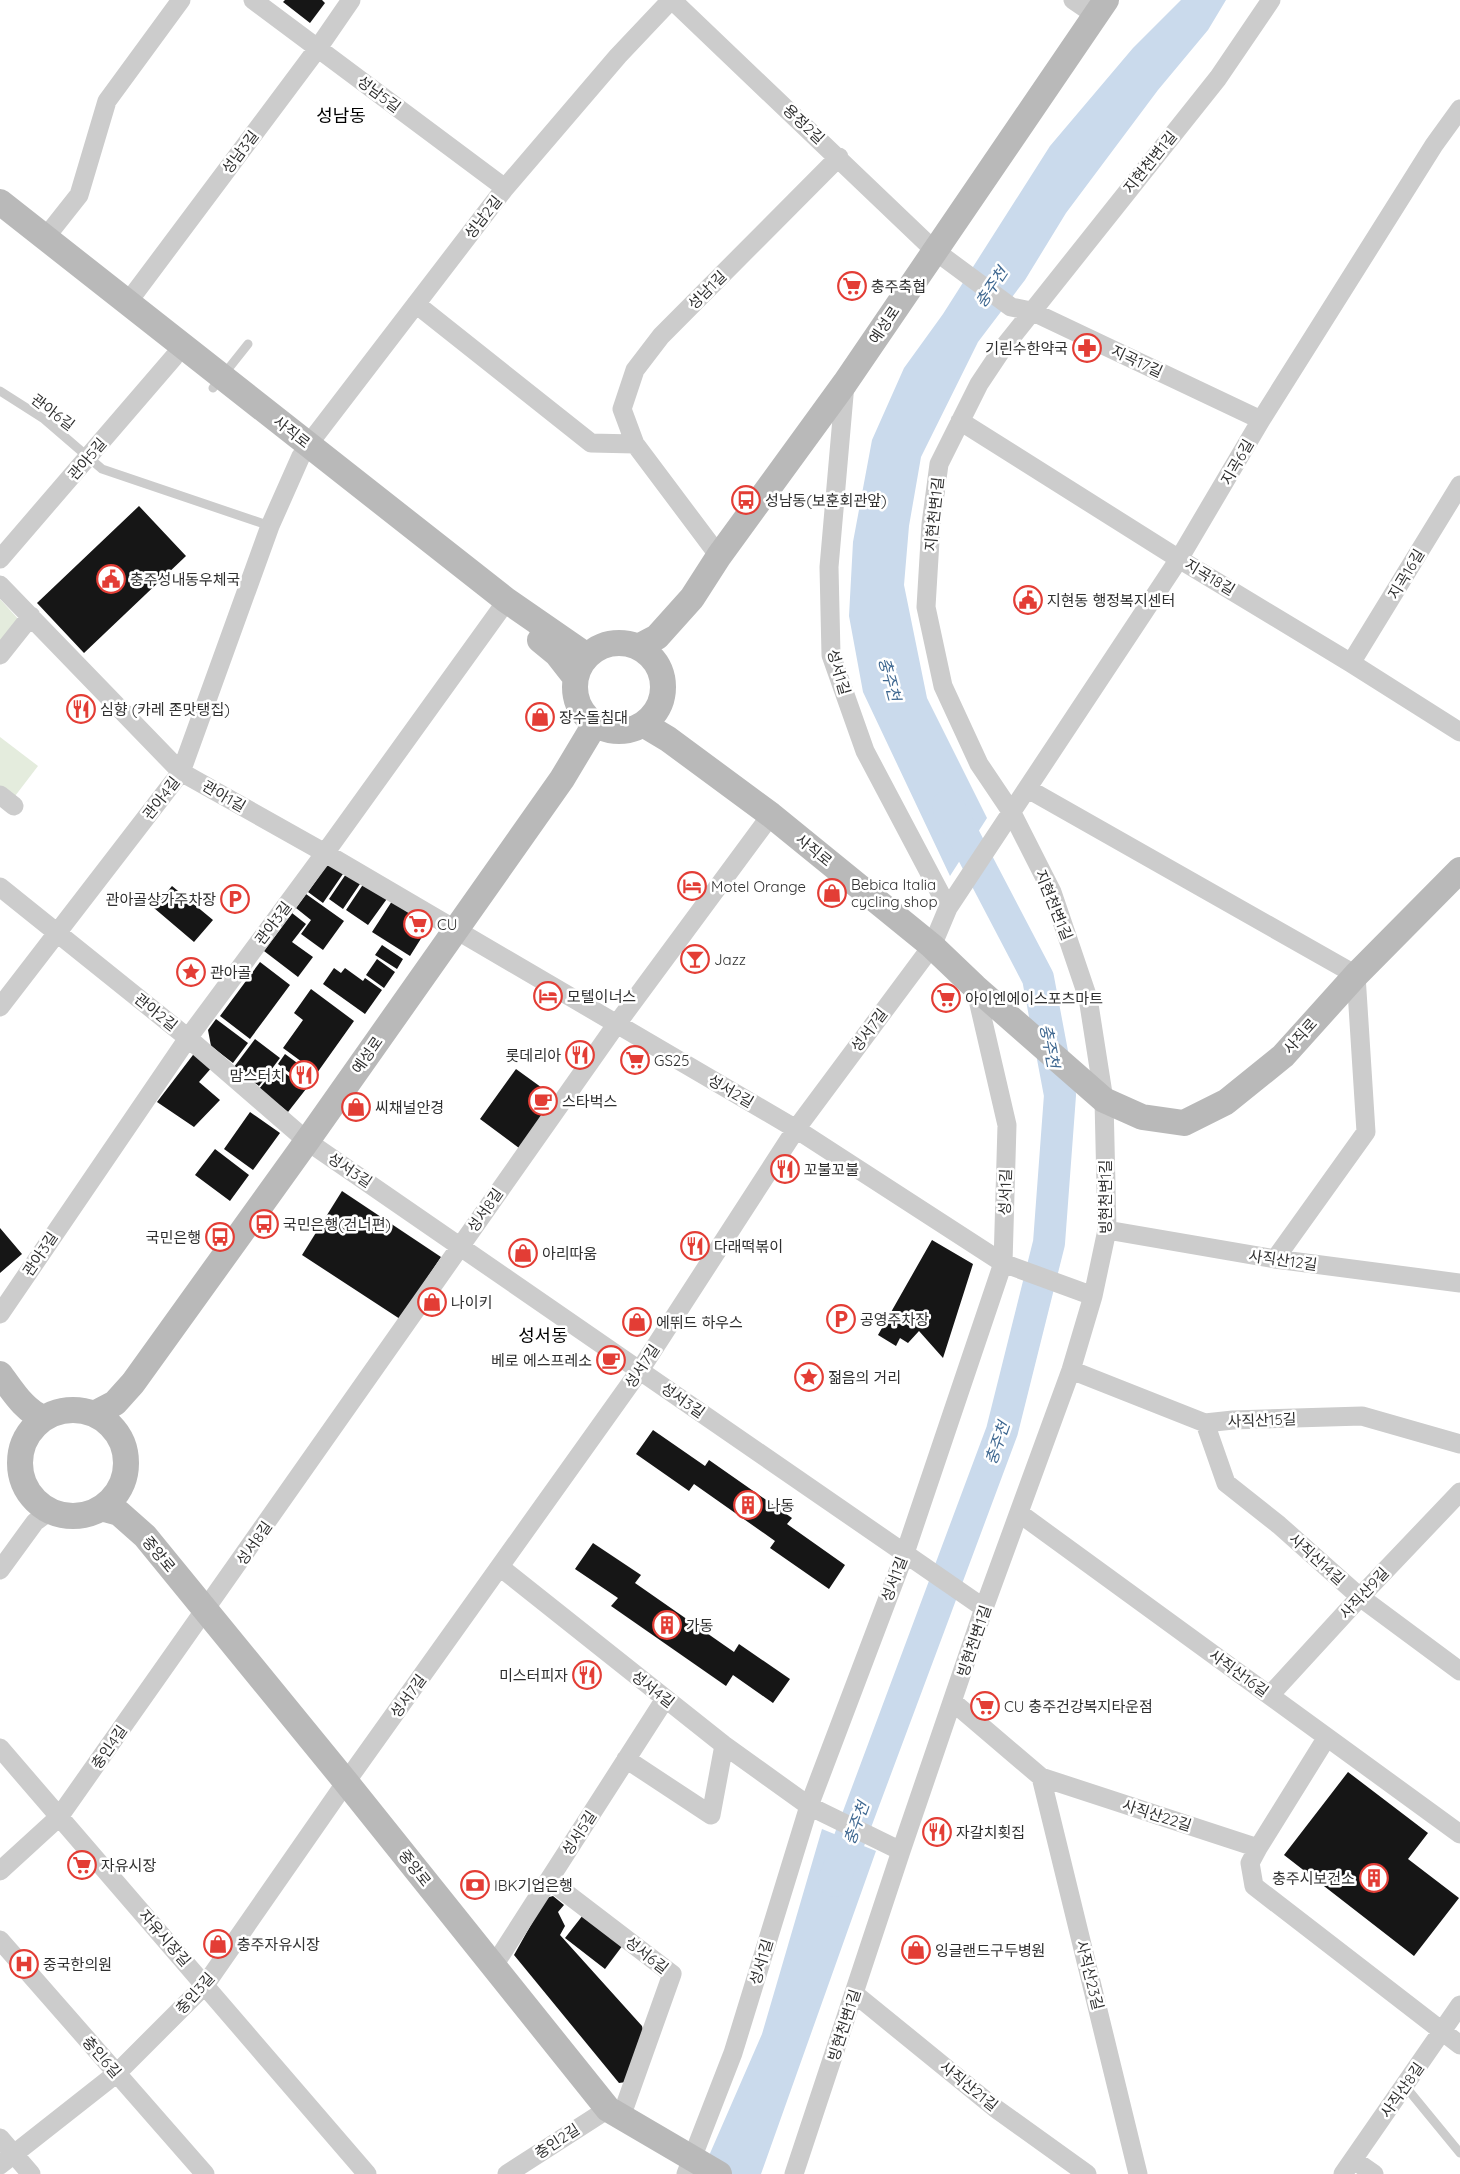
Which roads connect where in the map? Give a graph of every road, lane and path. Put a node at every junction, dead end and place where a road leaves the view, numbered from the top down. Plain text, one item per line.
1 (180, 0) edge
2 (253, 0) edge
3 (351, 0) edge
4 (671, 0) edge
5 (1073, 0) edge
6 (1271, 0) edge
7 (1101, 7) edge
8 (318, 48) junction
9 (1460, 109) edge
10 (839, 157) junction
11 (505, 188) junction
12 (0, 202) edge
13 (0, 221) edge
14 (46, 238) junction
15 (934, 250) junction
16 (128, 302) junction
17 (416, 304) junction
18 (1011, 306) joint
19 (1031, 311) junction
20 (248, 344) dead end
21 (174, 357) junction
22 (217, 382) junction
23 (845, 383) junction
24 (0, 391) edge
25 (1261, 420) junction
26 (960, 421) junction
27 (634, 444) junction
28 (305, 450) junction
29 (88, 458) junction
30 (1460, 485) edge
31 (270, 526) junction
32 (720, 556) junction
33 (0, 559) edge
34 (1179, 559) junction
35 (0, 585) edge
36 (692, 598) junction
37 (500, 610) junction
38 (31, 616) junction
39 (638, 647) junction
40 (0, 656) edge
41 (1351, 663) junction
42 (581, 667) junction
43 (660, 671) junction
44 (595, 724) junction
45 (642, 724) junction
46 (1460, 732) edge
47 (181, 772) junction
48 (1028, 789) junction
49 (1012, 814) junction
50 (771, 815) junction
51 (325, 853) junction
52 (1460, 870) edge
53 (0, 887) edge
54 (948, 908) junction
55 (454, 929) junction
56 (58, 932) junction
57 (932, 946) junction
58 (1356, 974) junction
59 (975, 987) junction
60 (0, 1008) edge
61 (616, 1025) junction
62 (188, 1038) junction
63 (1104, 1100) junction
64 (796, 1128) junction
65 (307, 1141) junction
66 (1107, 1230) junction
67 (460, 1246) junction
68 (1274, 1259) junction
69 (1003, 1262) junction
70 (1460, 1283) edge
71 (1093, 1296) junction
72 (0, 1314) edge
73 (640, 1370) junction
74 (1071, 1370) junction
75 (0, 1374) edge
76 (133, 1383) junction
77 (94, 1414) junction
78 (1205, 1423) junction
79 (32, 1424) junction
80 (117, 1433) junction
81 (1460, 1444) edge
82 (0, 1456) edge
83 (0, 1464) edge
84 (23, 1478) junction
85 (122, 1482) junction
86 (1460, 1492) edge
87 (101, 1508) junction
88 (42, 1511) junction
89 (1019, 1513) junction
90 (139, 1529) junction
91 (904, 1552) junction
92 (500, 1567) junction
93 (0, 1570) edge
94 (1360, 1597) junction
95 (984, 1608) junction
96 (206, 1610) junction
97 (1460, 1672) edge
98 (1270, 1695) junction
99 (665, 1699) junction
100 (953, 1702) junction
101 (1328, 1738) junction
102 (724, 1745) junction
103 (0, 1748) edge
104 (626, 1760) junction
105 (1041, 1777) junction
106 (346, 1782) junction
107 (809, 1806) junction
108 (59, 1817) junction
109 (1460, 1834) edge
110 (1258, 1848) junction
111 (901, 1851) junction
112 (0, 1871) edge
113 (549, 1880) junction
114 (0, 1940) edge
115 (493, 1967) junction
116 (205, 1984) junction
117 (855, 1994) junction
118 (1460, 2005) edge
119 (1442, 2032) junction
120 (1460, 2045) edge
121 (117, 2073) junction
122 (1404, 2086) junction
123 (615, 2113) junction
124 (0, 2138) edge
125 (1460, 2153) edge
126 (6, 2160) edge
127 (1348, 2167) edge
128 (699, 2168) edge
129 (31, 2174) edge
130 (205, 2174) edge
131 (367, 2174) edge
132 (507, 2174) edge
133 (794, 2174) edge
134 (1087, 2174) edge
135 (1138, 2174) edge
136 (1374, 2174) edge

1 - 14 street
2 - 8 street, 성남5길
3 - 8 street, 성남3길
4 - 10 street, 용정2길
4 - 11 street, 성남2길
5 - 7 street
6 - 19 street, 지현천변1길
7 - 15 main road, 예성로
8 - 11 street, 성남5길
8 - 16 street, 성남3길
9 - 25 street, 지곡6길
10 - 15 street, 용정2길
10 - 27 street, 성남1길
11 - 17 street, 성남2길
12 - 14 main road, 사직로
13 - 21 main road, 사직로
14 - 16 main road, 사직로
15 - 18 street, 용정2길
15 - 23 main road, 예성로
16 - 22 main road, 사직로
17 - 27 street
17 - 28 street, 성남2길
18 - 19 street, 지곡17길
19 - 25 street, 지곡17길
19 - 26 street, 지현천변1길
20 - 22 lane
21 - 22 main road, 사직로
21 - 29 street, 관아5길
22 - 28 main road, 사직로
23 - 32 main road, 예성로
23 - 54 street, 성서1길
24 - 29 lane, 관아6길
25 - 34 street, 지곡6길
26 - 34 street, 지곡18길
26 - 49 street, 지현천변1길
27 - 32 street, 성남1길
28 - 31 street, 관아4길
28 - 37 main road, 사직로
28 - 42 main road, 사직로
29 - 31 lane
29 - 33 street, 관아5길
30 - 41 street, 지곡16길
31 - 47 street, 관아4길
32 - 36 main road, 예성로
34 - 41 street, 지곡18길
34 - 48 street, 지곡6길
35 - 38 street, 관아1길
36 - 39 main road
36 - 43 main road
37 - 42 main road, 사직로
37 - 51 street, 관아3길
38 - 40 street
38 - 47 street, 관아1길
39 - 42 main road
39 - 43 main road
41 - 46 street, 지곡18길
42 - 44 main road
43 - 45 main road
44 - 45 main road
44 - 55 main road, 예성로
45 - 50 main road, 사직로
47 - 51 street, 관아1길
47 - 56 street, 관아4길
48 - 49 street, 지곡6길
48 - 58 street
49 - 54 street, 지곡6길
49 - 63 street, 지현천변1길
50 - 57 main road, 사직로
50 - 61 street, 성서8길
51 - 55 street, 관아1길
51 - 62 street, 관아3길
52 - 58 main road, 사직로
53 - 56 street, 관아2길
54 - 57 street, 성서7길
55 - 61 street, 성서2길
55 - 65 main road, 예성로
56 - 60 street, 관아4길
56 - 62 street, 관아2길
57 - 59 main road, 사직로
57 - 64 street, 성서7길
58 - 63 main road, 사직로
58 - 68 street
59 - 63 main road, 사직로
59 - 69 street, 성서1길
61 - 64 street, 성서2길
61 - 67 street, 성서8길
62 - 65 street, 관아2길
62 - 72 street, 관아3길
63 - 66 street, 빙현천변1길
64 - 69 street, 성서2길
64 - 73 street, 성서7길
65 - 67 street, 성서3길
65 - 76 main road, 예성로
66 - 68 street, 사직산12길
66 - 71 street, 빙현천변1길
67 - 73 street, 성서3길
67 - 96 street, 성서8길
68 - 70 street, 사직산12길
69 - 71 street, 성서2길
69 - 91 street, 성서1길
71 - 74 street, 빙현천변1길
73 - 91 street, 성서3길
73 - 92 street, 성서7길
74 - 78 street, 사직산15길
74 - 89 street, 빙현천변1길
75 - 79 main road
76 - 77 main road, 예성로
76 - 80 main road, 예성로
77 - 79 main road
77 - 80 main road
78 - 81 street, 사직산15길
78 - 94 street, 사직산14길
79 - 82 main road
79 - 84 main road
80 - 85 main road
83 - 84 main road
84 - 88 main road
85 - 87 main road
85 - 90 main road, 중앙로
86 - 94 street, 사직산9길
87 - 88 main road
87 - 90 main road, 중앙로
88 - 93 street
89 - 95 street, 빙현천변1길
89 - 98 street, 사직산16길
90 - 96 main road, 중앙로
91 - 95 street, 성서3길
91 - 107 street, 성서1길
92 - 99 street, 성서4길
92 - 106 street, 성서7길
94 - 97 street, 사직산14길
94 - 98 street, 사직산9길
95 - 100 street, 빙현천변1길
96 - 106 main road, 중앙로
96 - 108 street, 충인4길
98 - 101 street, 사직산16길
99 - 102 street, 성서4길
99 - 104 street, 성서5길
100 - 105 street, 사직산22길
100 - 111 street, 빙현천변1길
101 - 109 street, 사직산16길
101 - 110 street
102 - 104 street
102 - 107 street, 성서4길
103 - 108 street, 자유시장길
104 - 113 street, 성서5길
105 - 110 street, 사직산22길
105 - 135 street, 사직산23길
106 - 115 main road, 중앙로
106 - 116 street, 충인3길
107 - 111 street, 성서4길
107 - 128 street, 성서1길
108 - 112 street, 충인4길
108 - 116 street, 자유시장길
110 - 119 street
111 - 117 street, 빙현천변1길
113 - 115 street, 성서5길
113 - 123 street, 성서6길
114 - 121 street, 충인6길
115 - 123 main road, 중앙로
116 - 121 street, 충인3길
116 - 131 street, 자유시장길
117 - 133 street, 빙현천변1길
117 - 134 street, 사직산21길
118 - 119 street, 사직산8길
119 - 120 street
119 - 122 street, 사직산8길
121 - 126 street, 충인3길
121 - 130 street, 충인6길
122 - 125 lane
122 - 127 street, 사직산8길
123 - 128 main road, 중앙로
123 - 132 street, 충인2길
124 - 126 street
126 - 129 street
127 - 136 street

